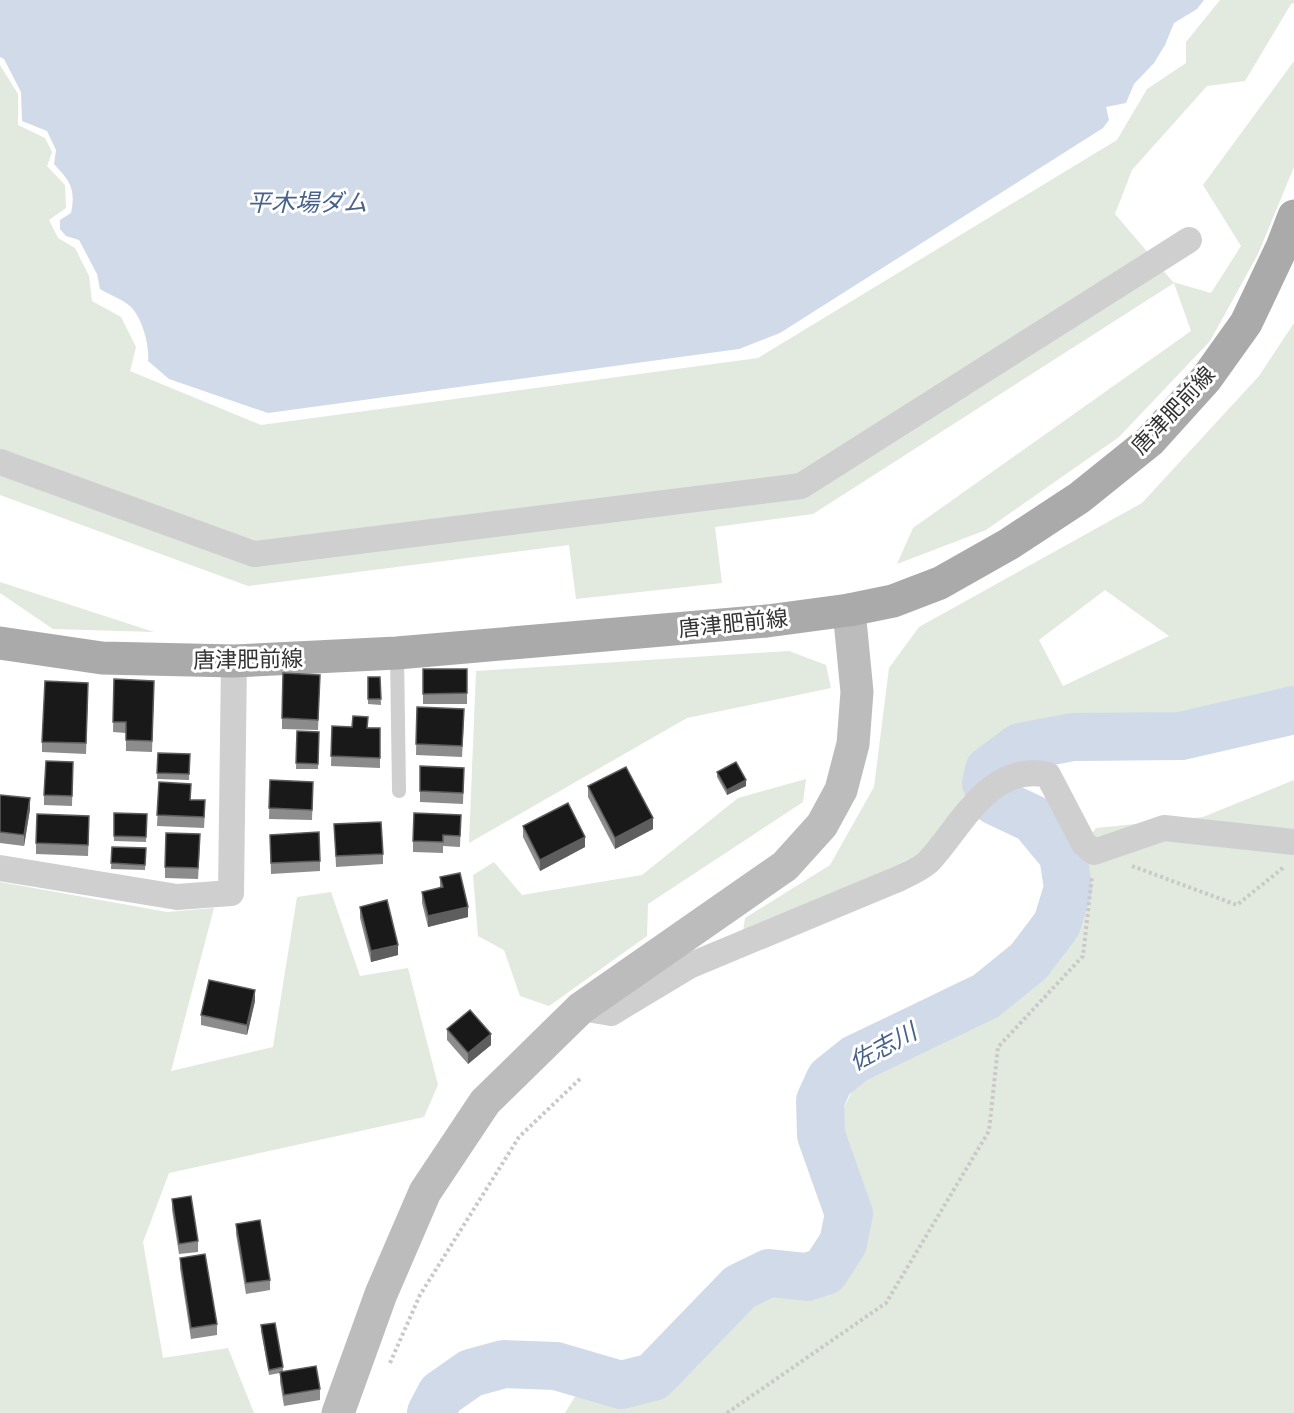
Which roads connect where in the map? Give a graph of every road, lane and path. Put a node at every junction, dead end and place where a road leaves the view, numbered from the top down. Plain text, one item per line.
1 (1294, 216) edge
2 (1189, 240) dead end
3 (0, 462) edge
4 (849, 610) junction
5 (0, 643) edge
6 (397, 653) junction
7 (234, 662) junction
8 (399, 791) dead end
9 (1094, 852) junction
10 (1290, 854) edge
11 (0, 868) edge
12 (581, 1008) junction
13 (582, 1077) dead end
14 (387, 1370) dead end
15 (338, 1413) edge
16 (727, 1413) edge

1 - 4 main road, 唐津肥前線
2 - 3 street
4 - 6 main road, 唐津肥前線
4 - 12 street
5 - 7 main road, 唐津肥前線
6 - 7 main road, 唐津肥前線
6 - 8 lane
7 - 11 street
9 - 10 street
9 - 10 path
9 - 12 street
9 - 16 path
12 - 15 street
13 - 14 path

